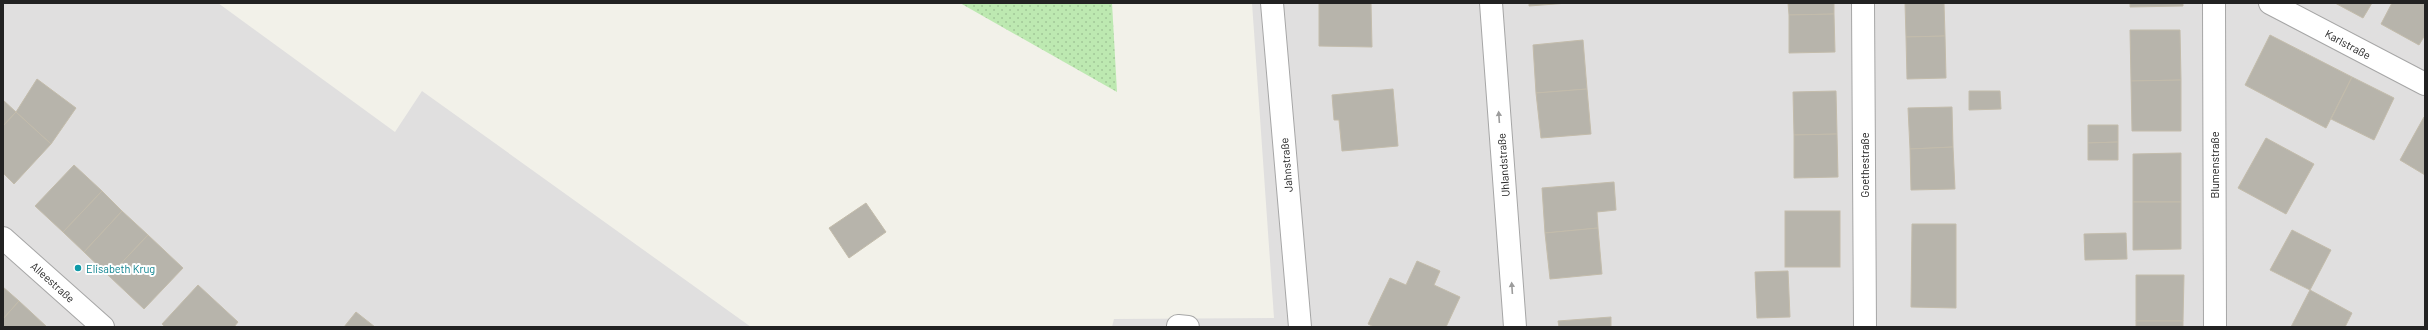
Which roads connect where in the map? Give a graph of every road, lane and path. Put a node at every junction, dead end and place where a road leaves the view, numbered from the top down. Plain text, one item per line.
1 (1272, 3) edge
2 (1491, 3) edge
3 (1863, 3) edge
4 (2214, 3) edge
5 (2270, 3) edge
6 (2425, 84) edge
7 (3, 238) edge
8 (103, 327) edge
9 (1300, 327) edge
10 (1515, 327) edge
11 (1865, 327) edge
12 (2215, 327) edge

1 - 9 street, Jahnstraße
10 -> 2 street, Uhlandstraße
3 - 11 street, Goethestraße
4 - 12 street, Blumenstraße
5 - 6 street, Karlstraße
7 - 8 street, Alleestraße

